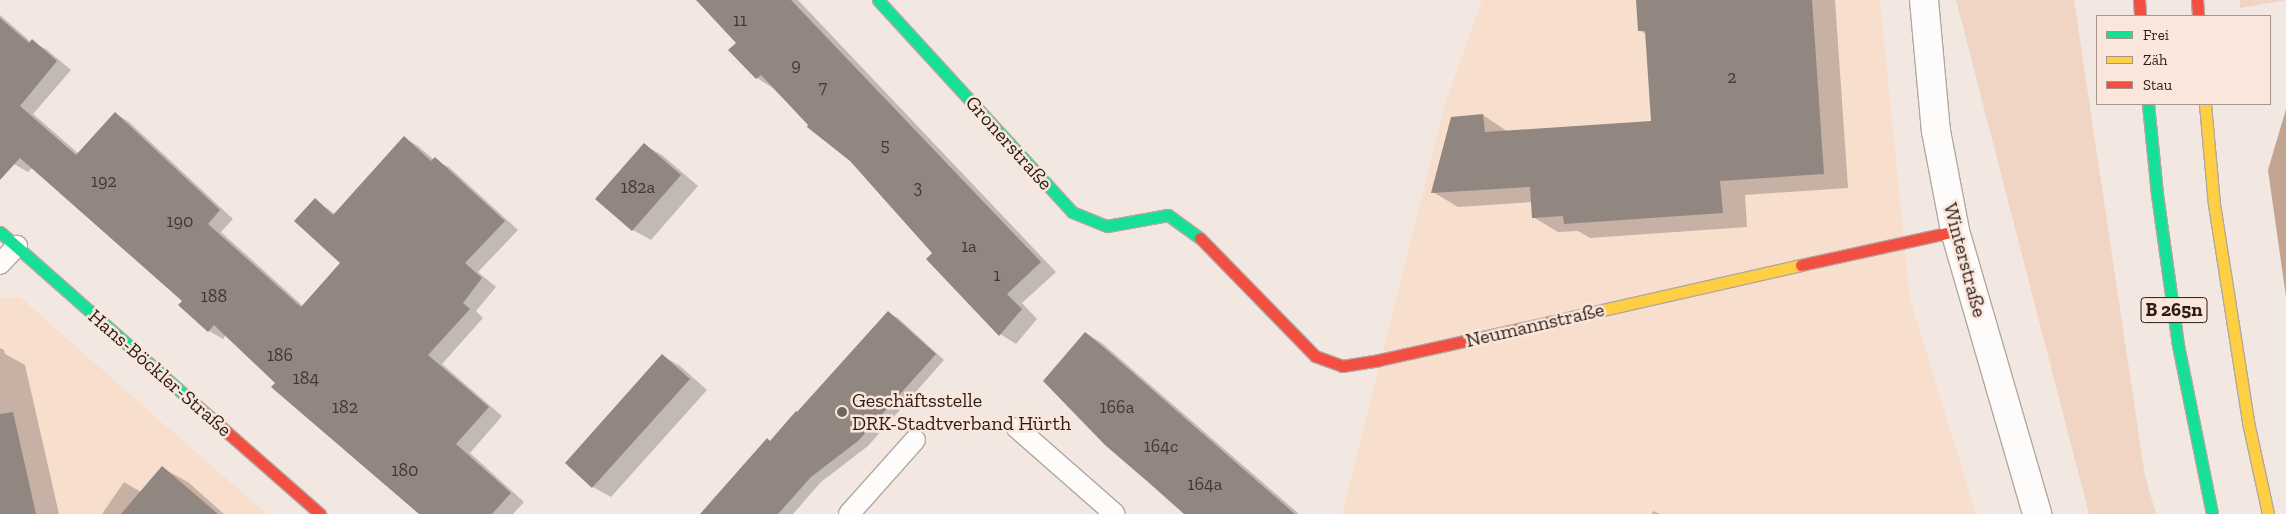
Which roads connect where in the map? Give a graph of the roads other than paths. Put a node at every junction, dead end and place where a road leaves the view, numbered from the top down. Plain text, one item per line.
1 (878, 0) edge
2 (1924, 0) edge
3 (2139, 0) edge
4 (2197, 0) edge
5 (2140, 15) edge
6 (2198, 15) edge
7 (2148, 105) edge
8 (2205, 105) edge
9 (1168, 215) joint
10 (0, 232) edge
11 (1955, 232) junction
12 (17, 246) junction
13 (0, 264) edge
14 (1018, 428) dead end
15 (916, 440) dead end
16 (320, 514) edge
17 (849, 514) edge
18 (1115, 514) edge
19 (2037, 514) edge
20 (2212, 514) edge
21 (2268, 514) edge

1 - 9 street, Gronerstraße
2 - 11 street, Winterstraße
3 - 5 street
4 - 6 street
7 - 20 street, B 265n
8 - 21 street, B 265n
9 - 11 street, Neumannstraße
10 - 12 street, Hans-Böckler-Straße
11 - 19 street, Winterstraße
12 - 13 lane
12 - 16 street, Hans-Böckler-Straße
14 - 18 lane
15 - 17 lane

